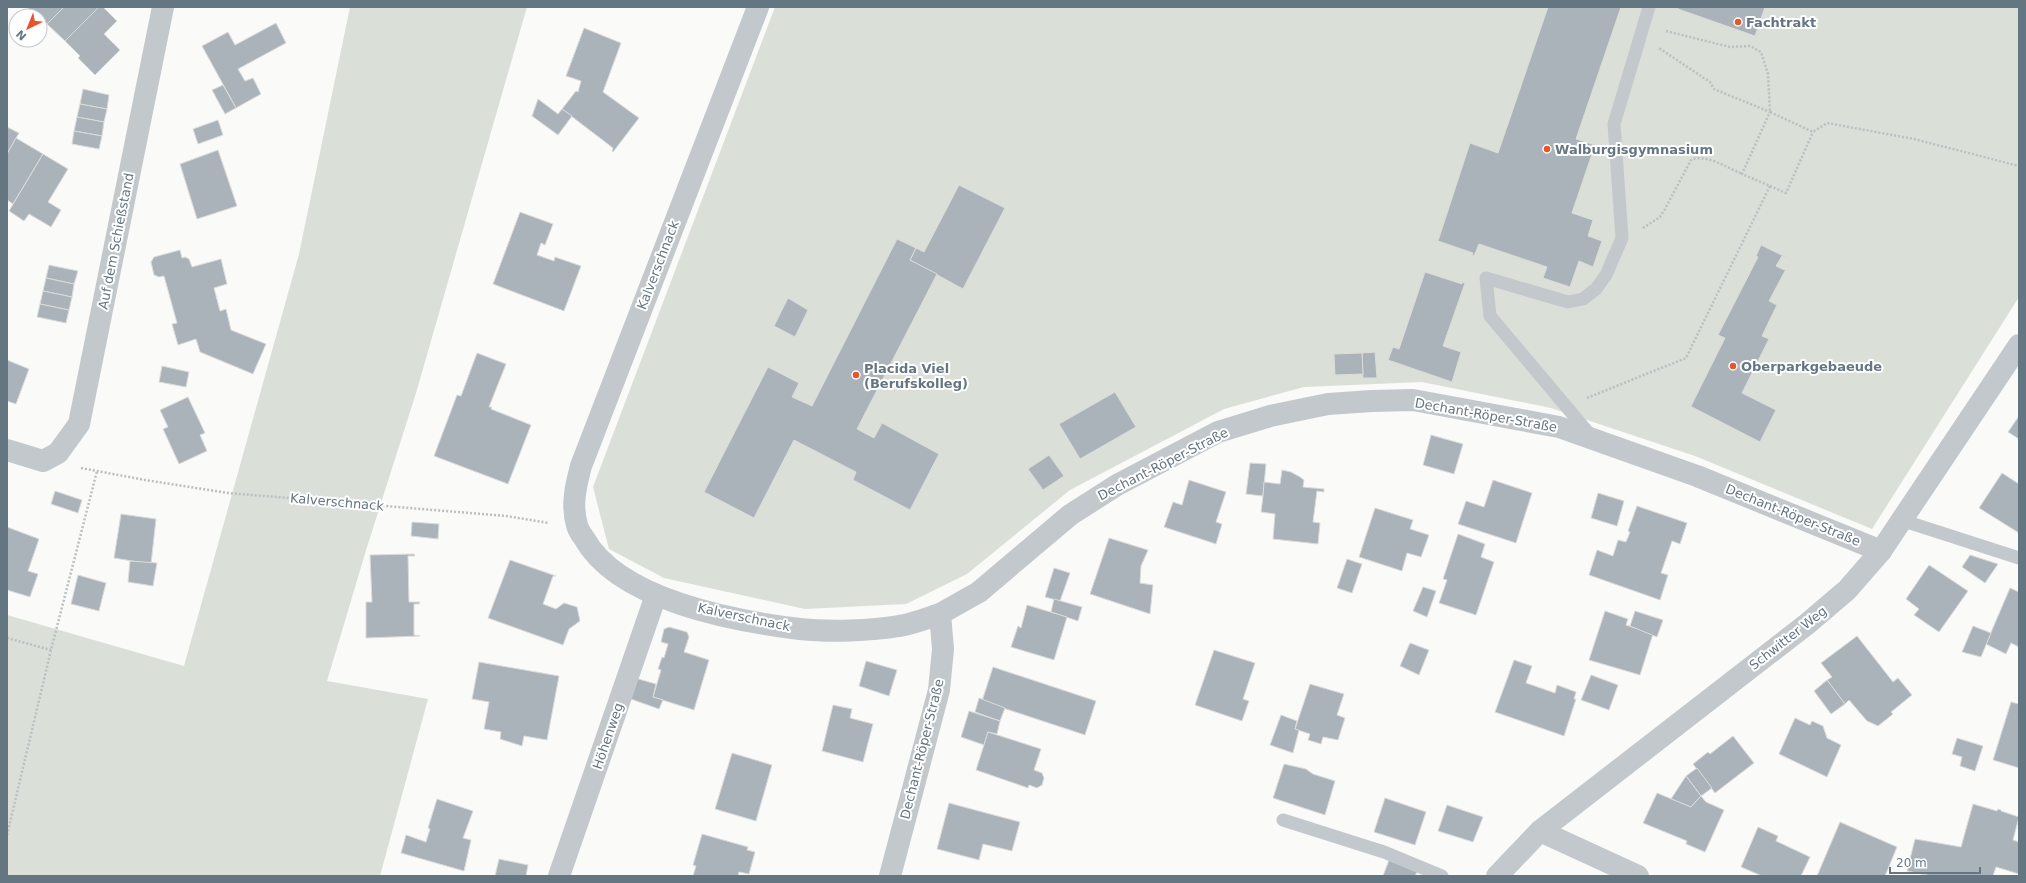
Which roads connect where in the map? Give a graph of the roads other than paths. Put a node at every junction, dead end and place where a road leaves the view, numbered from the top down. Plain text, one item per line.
1 (163, 7) edge
2 (758, 7) edge
3 (1649, 7) edge
4 (2019, 345) edge
5 (1594, 439) junction
6 (7, 450) edge
7 (1901, 520) junction
8 (1881, 551) junction
9 (2019, 558) edge
10 (656, 595) junction
11 (940, 614) junction
12 (1283, 820) dead end
13 (1540, 831) junction
14 (559, 876) edge
15 (890, 876) edge
16 (1442, 876) edge
17 (1497, 876) edge
18 (1638, 876) edge

1 - 6 street, Auf dem Schießstand
2 - 10 street, Kalverschnack
3 - 5 lane
4 - 7 street, Schwitter Weg
5 - 8 street, Dechant-Röper-Straße
5 - 11 street, Dechant-Röper-Straße
7 - 8 street, Schwitter Weg
7 - 9 lane
8 - 13 street, Schwitter Weg
10 - 11 street, Kalverschnack
10 - 14 street, Höhenweg
11 - 15 street, Dechant-Röper-Straße
12 - 16 lane
13 - 17 street, Schwitter Weg
13 - 18 street

